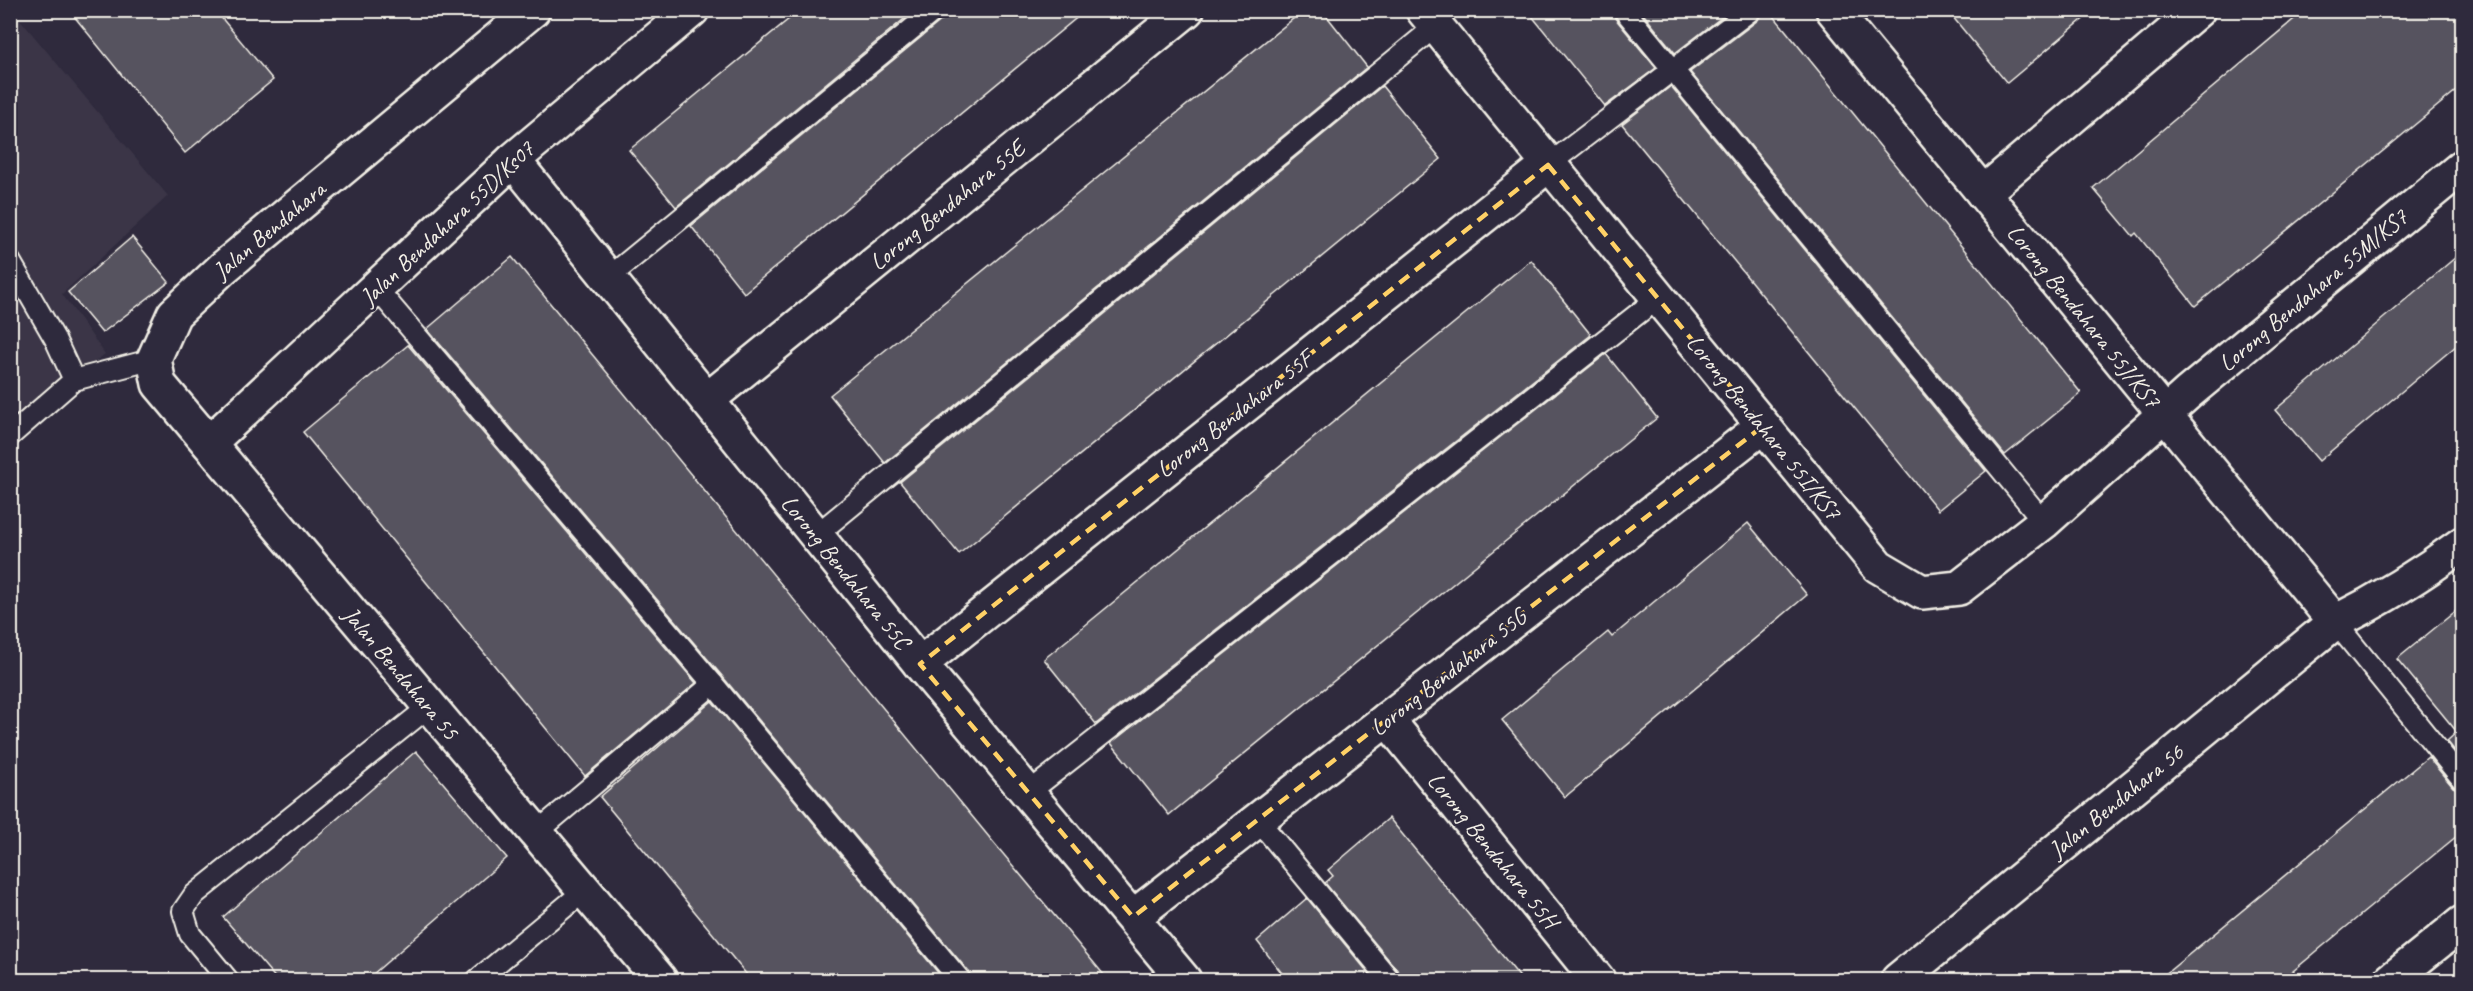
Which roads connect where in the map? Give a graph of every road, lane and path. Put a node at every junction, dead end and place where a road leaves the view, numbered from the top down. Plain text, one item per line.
1 (533, 10) edge
2 (692, 10) edge
3 (935, 10) edge
4 (1187, 10) edge
5 (1624, 10) edge
6 (1751, 10) edge
7 (1833, 10) edge
8 (2199, 10) edge
9 (1429, 18) edge
10 (1672, 70) junction
11 (513, 160) junction
12 (1548, 165) junction
13 (2463, 167) edge
14 (1983, 193) junction
15 (10, 261) edge
16 (608, 278) junction
17 (376, 288) junction
18 (1658, 298) junction
19 (154, 359) junction
20 (74, 380) junction
21 (707, 400) junction
22 (2164, 414) junction
23 (1763, 426) junction
24 (10, 436) edge
25 (209, 443) junction
26 (2044, 522) junction
27 (816, 535) junction
28 (2463, 544) edge
29 (2335, 622) junction
30 (920, 664) junction
31 (713, 684) junction
32 (430, 706) junction
33 (1387, 719) junction
34 (2463, 779) edge
35 (1028, 793) junction
36 (1258, 820) junction
37 (536, 833) junction
38 (584, 891) junction
39 (1133, 917) junction
40 (2463, 923) edge
41 (228, 981) edge
42 (477, 981) edge
43 (660, 981) edge
44 (960, 981) edge
45 (1184, 981) edge
46 (1390, 981) edge
47 (1598, 981) edge
48 (1898, 981) edge
49 (2391, 981) edge

1 - 19 street, Jalan Bendahara
2 - 11 street, Jalan Bendahara 55D/Ks07
3 - 16 lane
4 - 21 street, Lorong Bendahara 55E
5 - 10 lane
6 - 10 lane
7 - 14 street, Lorong Bendahara 55J/KS7
8 - 14 street
9 - 12 street, Lorong Bendahara 55I/KS7
9 - 27 lane
10 - 12 lane
10 - 26 lane
11 - 16 street, Lorong Bendahara 55C
11 - 17 street, Jalan Bendahara 55D/Ks07
12 - 18 street, Lorong Bendahara 55I/KS7
12 - 30 street, Lorong Bendahara 55F
13 - 22 street, Lorong Bendahara 55M/KS7
14 - 22 street, Lorong Bendahara 55J/KS7
15 - 20 lane
16 - 21 street, Lorong Bendahara 55C
17 - 25 street, Jalan Bendahara 55D/Ks07
17 - 31 lane
18 - 23 street, Lorong Bendahara 55I/KS7
18 - 35 lane
19 - 20 lane
19 - 25 street, Jalan Bendahara 55
20 - 24 lane
21 - 27 street, Lorong Bendahara 55C
22 - 26 street, Lorong Bendahara 55I/KS7
22 - 29 street, Lorong Bendahara 55J/KS7
23 - 26 street, Lorong Bendahara 55I/KS7
23 - 33 street, Lorong Bendahara 55G
25 - 32 street, Jalan Bendahara 55
27 - 30 street, Lorong Bendahara 55C
28 - 29 street, Jalan Bendahara 56
29 - 34 lane
29 - 48 street, Jalan Bendahara 56
30 - 35 street, Lorong Bendahara 55C
31 - 37 lane
31 - 44 lane
32 - 37 street, Jalan Bendahara 55
32 - 41 lane
33 - 36 street, Lorong Bendahara 55G
33 - 47 street, Lorong Bendahara 55H
35 - 39 street, Lorong Bendahara 55C
36 - 39 street, Lorong Bendahara 55G
36 - 46 lane
37 - 38 street, Jalan Bendahara 55
38 - 42 lane
38 - 43 street, Jalan Bendahara 55
39 - 45 street, Lorong Bendahara 55C
40 - 49 street

